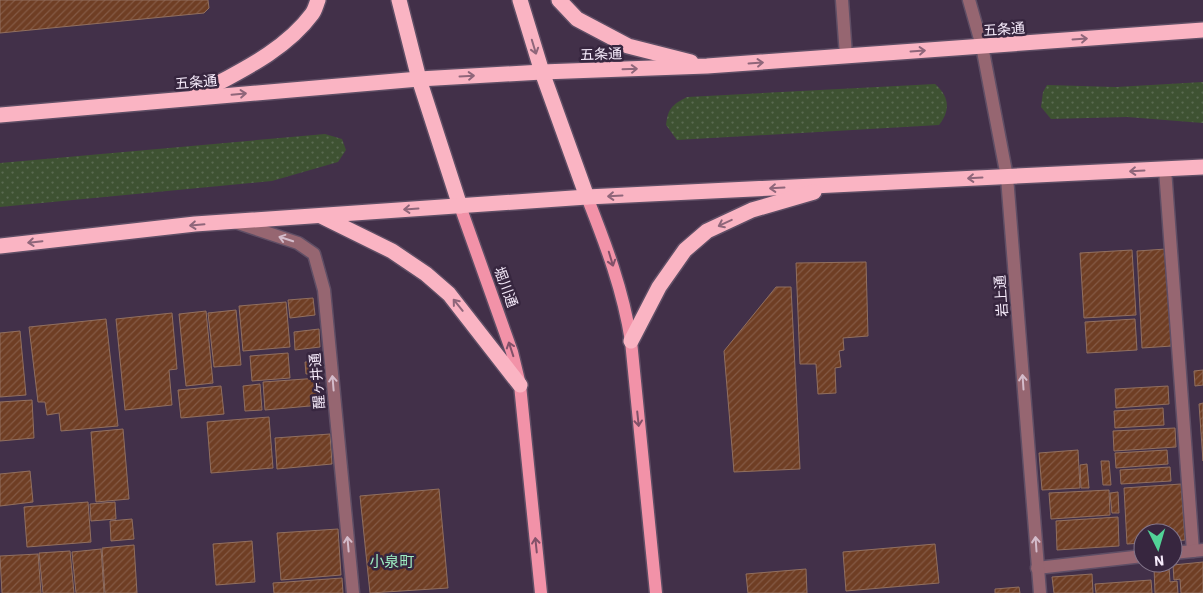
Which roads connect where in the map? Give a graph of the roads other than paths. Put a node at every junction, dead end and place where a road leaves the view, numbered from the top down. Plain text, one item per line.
1 (318, 0) edge
2 (399, 0) edge
3 (520, 0) edge
4 (559, 0) edge
5 (842, 0) edge
6 (969, 0) edge
7 (1203, 30) edge
8 (982, 46) junction
9 (846, 56) junction
10 (707, 66) junction
11 (542, 72) junction
12 (419, 79) junction
13 (191, 98) junction
14 (0, 115) edge
15 (1203, 168) edge
16 (1165, 169) junction
17 (1007, 177) junction
18 (837, 185) junction
19 (588, 197) junction
20 (460, 206) junction
21 (320, 216) junction
22 (233, 222) junction
23 (0, 246) edge
24 (631, 341) junction
25 (520, 385) junction
26 (1198, 550) edge
27 (1183, 552) edge
28 (1133, 557) edge
29 (1037, 568) junction
30 (353, 593) edge
31 (541, 593) edge
32 (656, 593) edge
33 (1040, 593) edge

1 - 13 highway
2 - 12 highway, 堀川通
3 -> 11 highway
4 - 10 highway
5 - 9 street
6 - 8 street, 岩上通
8 -> 7 highway, 五条通
9 -> 8 highway, 五条通
8 - 17 street, 岩上通
10 -> 9 highway, 五条通
11 -> 10 highway, 五条通
12 -> 11 highway, 五条通
11 - 19 highway
13 -> 12 highway, 五条通
12 - 20 highway, 堀川通
13 - 14 highway, 五条通
15 - 16 highway
16 -> 17 highway
16 - 26 street
17 -> 18 highway
29 -> 17 street, 岩上通
18 -> 19 highway
18 -> 24 highway
19 - 20 highway
19 -> 24 main road
20 -> 21 highway
25 -> 20 main road, 堀川通
21 - 22 highway
25 -> 21 highway
22 -> 23 highway
30 -> 22 street, 醒ヶ井通
24 -> 32 main road
31 -> 25 main road, 堀川通
26 - 27 street
28 - 29 street
29 - 33 street, 岩上通

